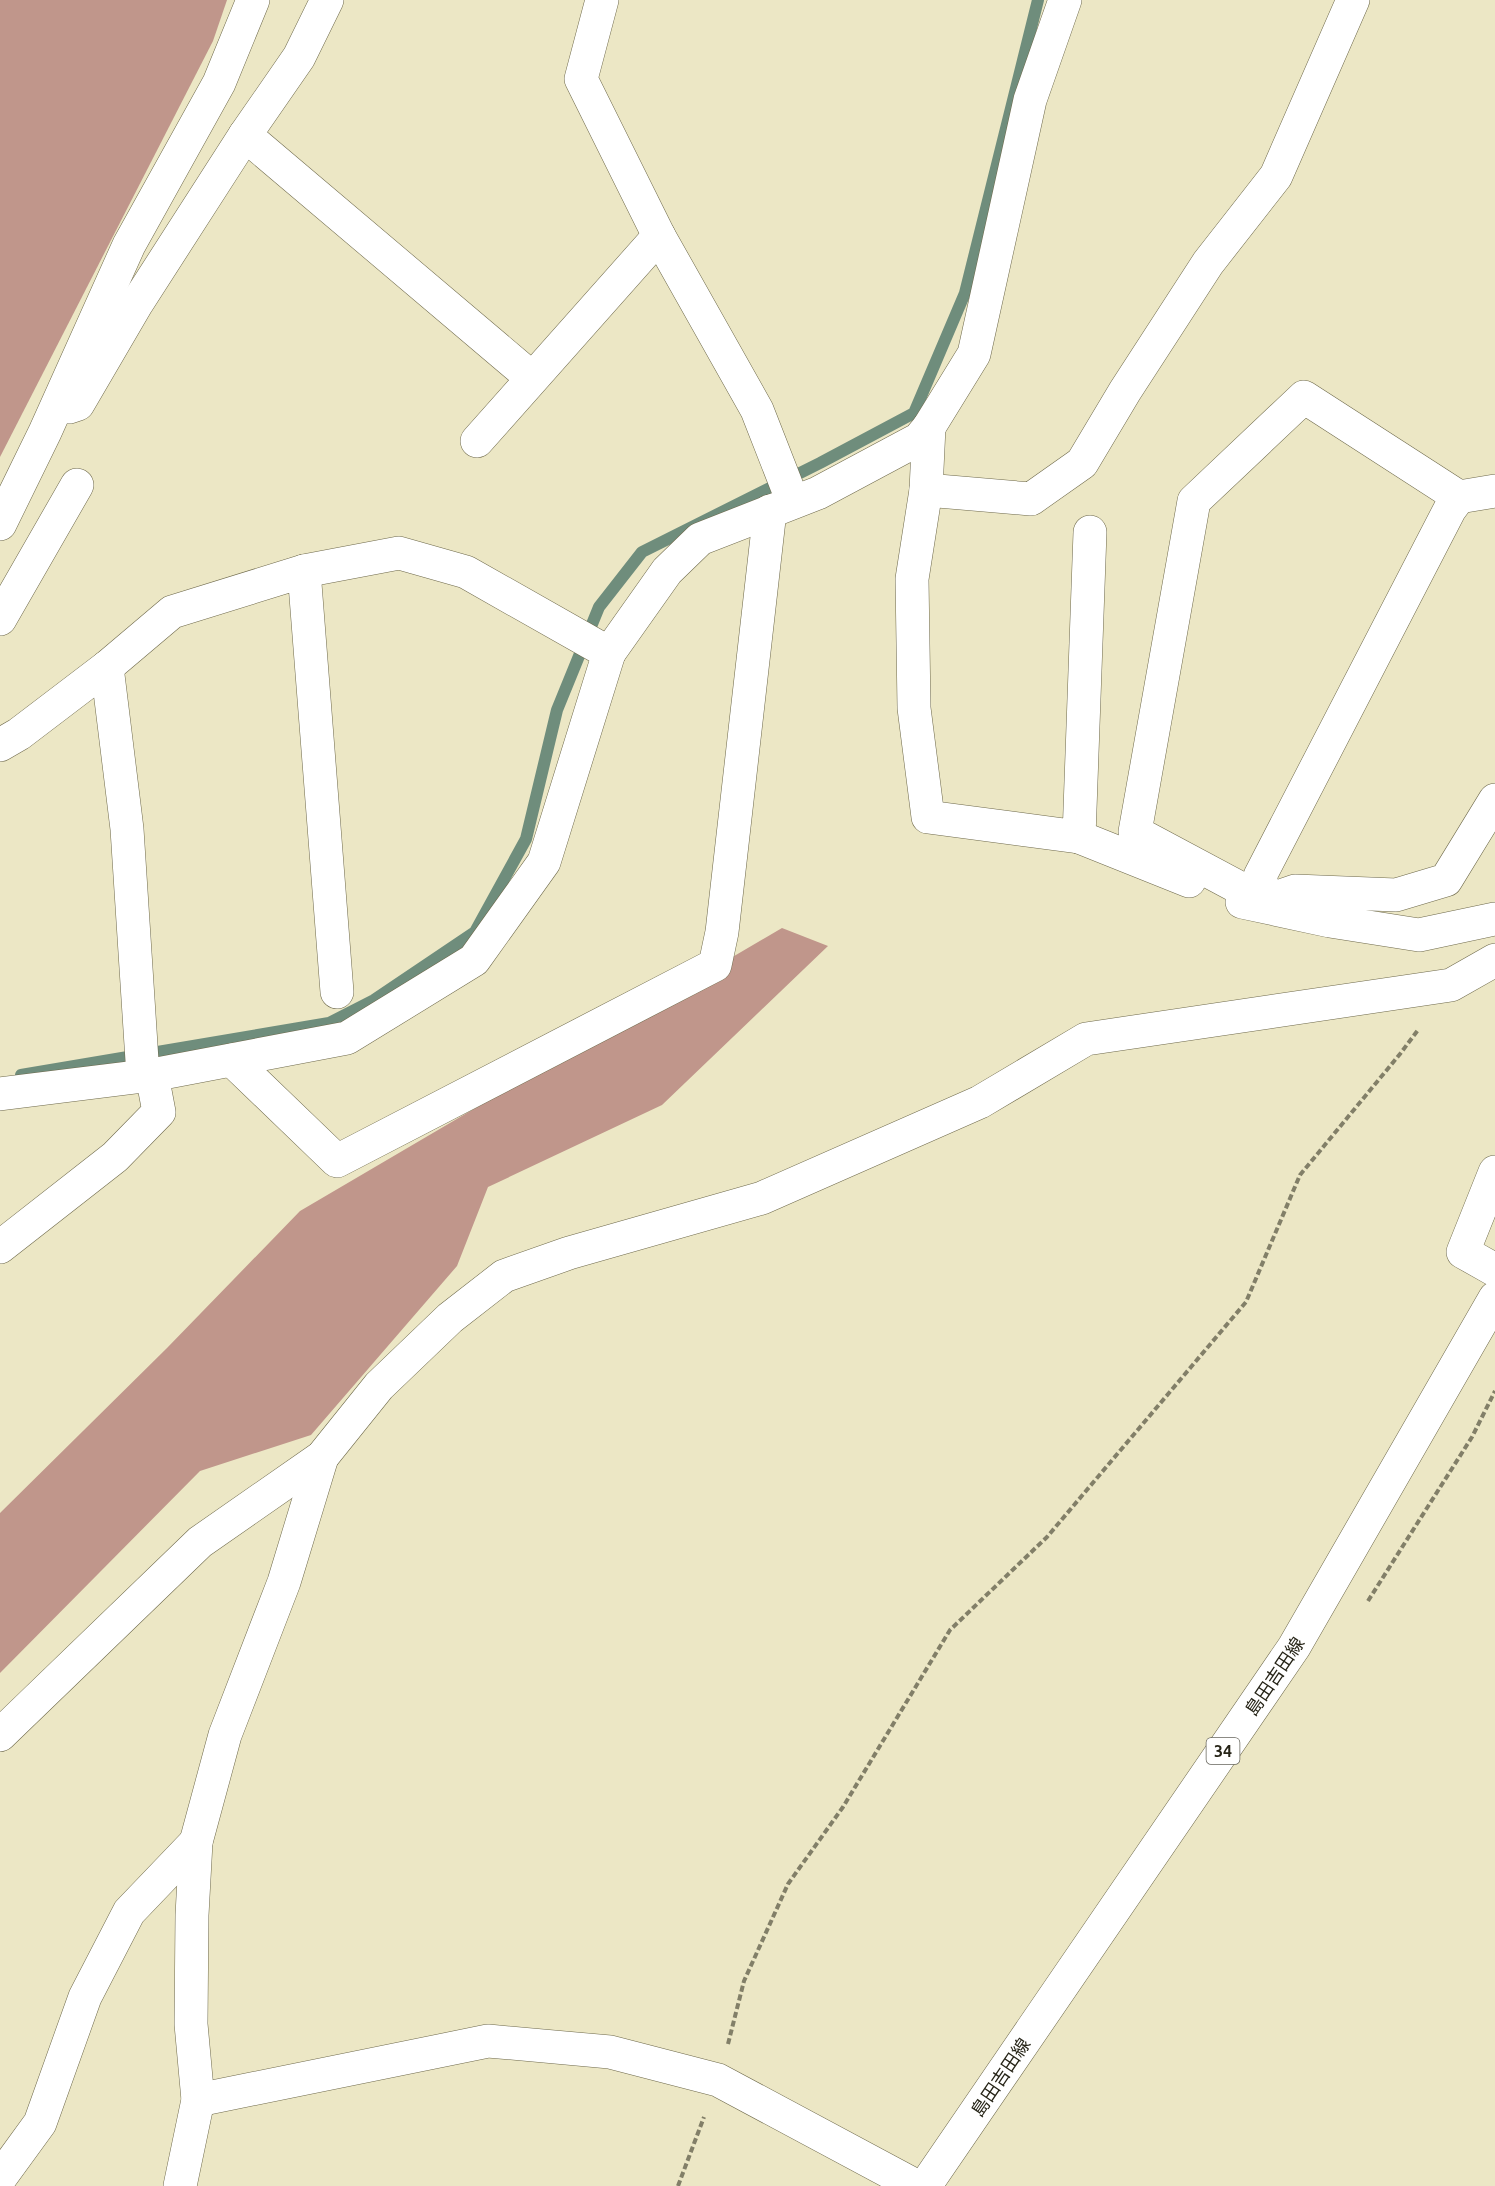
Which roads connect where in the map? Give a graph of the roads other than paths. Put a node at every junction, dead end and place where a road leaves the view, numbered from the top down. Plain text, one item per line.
1 (253, 0) edge
2 (327, 0) edge
3 (602, 0) edge
4 (1065, 0) edge
5 (1353, 0) edge
6 (245, 135) junction
7 (659, 236) junction
8 (532, 378) junction
9 (54, 411) junction
10 (929, 427) junction
11 (477, 441) dead end
12 (77, 485) dead end
13 (926, 490) junction
14 (1495, 491) edge
15 (1459, 497) junction
16 (785, 504) junction
17 (0, 524) edge
18 (1090, 532) dead end
19 (304, 571) junction
20 (0, 619) edge
21 (607, 652) junction
22 (107, 667) junction
23 (0, 745) edge
24 (1495, 800) edge
25 (1079, 837) junction
26 (1261, 903) junction
27 (1495, 919) edge
28 (1495, 960) edge
29 (337, 992) dead end
30 (232, 1060) junction
31 (146, 1074) junction
32 (0, 1095) edge
33 (1495, 1172) edge
34 (0, 1247) edge
35 (1495, 1270) edge
36 (1495, 1298) edge
37 (322, 1457) junction
38 (0, 1735) edge
39 (196, 1842) junction
40 (198, 2100) junction
41 (0, 2178) edge
42 (180, 2186) edge
43 (916, 2186) edge
44 (925, 2186) edge

1 - 9 street
2 - 6 street
3 - 7 street
4 - 10 street
5 - 13 street
6 - 8 street
6 - 9 street
7 - 8 street
7 - 16 street
8 - 11 street
9 - 17 street
10 - 13 street
10 - 16 street
12 - 20 street
13 - 25 street
14 - 15 street
15 - 26 street
15 - 26 street
16 - 21 street
16 - 30 street
18 - 25 street
19 - 21 street
19 - 22 street
19 - 29 street
21 - 30 street
22 - 23 street
22 - 31 street
24 - 26 street
25 - 26 street
26 - 27 street
28 - 37 street
30 - 31 street
31 - 32 street
31 - 34 street
33 - 35 street
36 - 44 street, 島田吉田線 / 34
37 - 38 street
37 - 39 street
39 - 40 street
39 - 41 street
40 - 42 street
40 - 43 street

